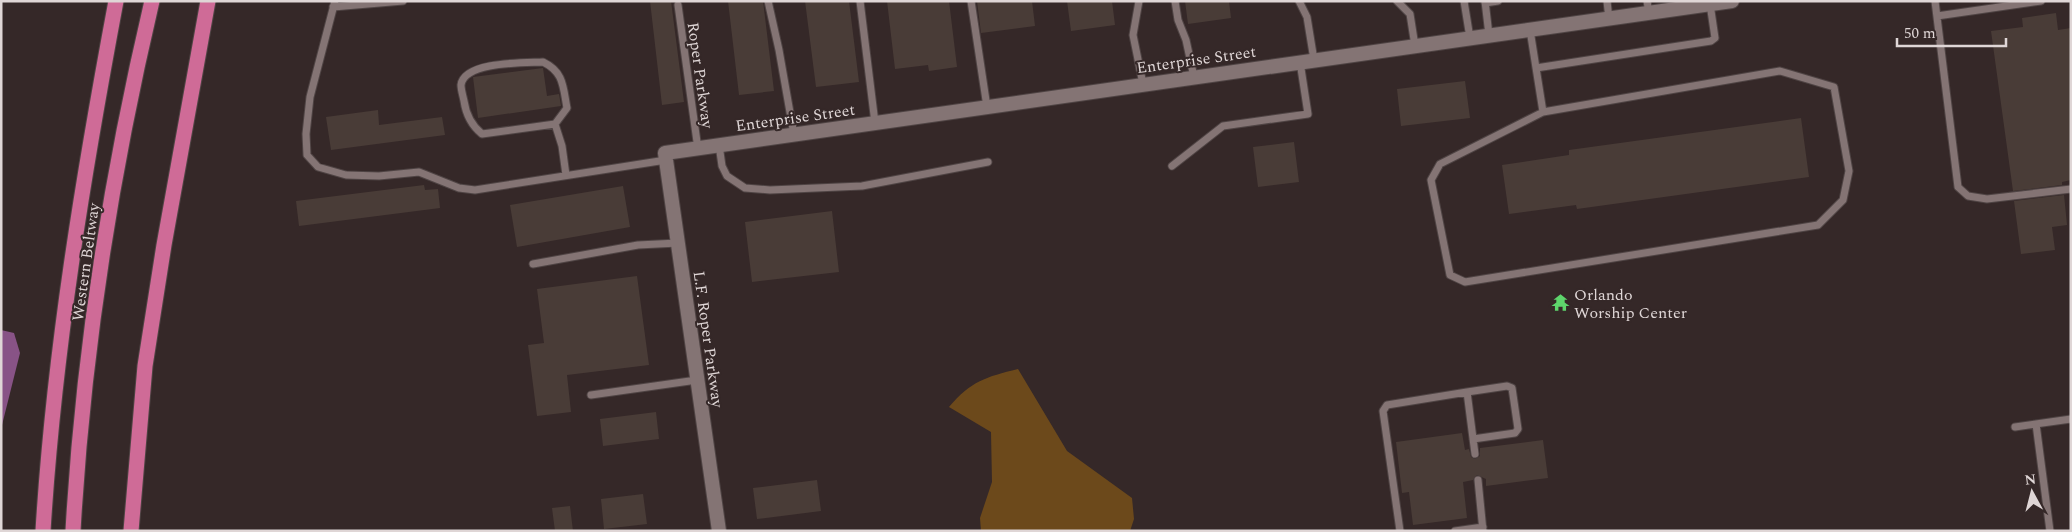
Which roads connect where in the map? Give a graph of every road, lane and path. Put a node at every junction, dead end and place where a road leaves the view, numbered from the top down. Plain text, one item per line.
1 (116, 1) edge
2 (152, 1) edge
3 (208, 1) edge
4 (403, 1) edge
5 (768, 1) edge
6 (860, 1) edge
7 (971, 1) edge
8 (1139, 1) edge
9 (1175, 1) edge
10 (1300, 1) edge
11 (1397, 1) edge
12 (1464, 1) edge
13 (1498, 1) edge
14 (1607, 1) edge
15 (1732, 1) edge
16 (1935, 1) edge
17 (2042, 1) edge
18 (1485, 2) edge
19 (334, 4) edge
20 (1710, 4) junction
21 (678, 5) dead end
22 (1648, 7) edge
23 (1937, 16) junction
24 (1609, 19) junction
25 (1530, 30) junction
26 (1489, 35) junction
27 (1470, 38) junction
28 (1415, 46) junction
29 (1307, 61) junction
30 (1536, 68) junction
31 (1194, 77) junction
32 (1143, 84) junction
33 (988, 107) junction
34 (1543, 112) junction
35 (874, 123) junction
36 (555, 124) junction
37 (794, 134) junction
38 (719, 146) junction
39 (698, 148) junction
40 (666, 156) junction
41 (988, 162) dead end
42 (1172, 166) dead end
43 (566, 175) junction
44 (2071, 189) edge
45 (678, 243) junction
46 (533, 264) dead end
47 (697, 380) junction
48 (1467, 392) junction
49 (591, 395) dead end
50 (2071, 419) edge
51 (2036, 424) junction
52 (2015, 427) dead end
53 (1473, 439) junction
54 (1475, 454) dead end
55 (1478, 480) dead end
56 (1483, 529) edge
57 (43, 531) edge
58 (73, 531) edge
59 (131, 531) edge
60 (719, 531) edge
61 (1400, 531) edge
62 (1455, 531) edge
63 (2050, 531) edge

1 - 57 highway
2 - 58 highway, Western Beltway
3 - 59 highway
4 - 19 lane
5 - 37 lane
6 - 35 lane
7 - 33 lane
8 - 32 lane
9 - 31 lane
10 - 29 lane
11 - 28 lane
12 - 27 lane
13 - 18 lane
14 - 24 lane
15 - 20 street, Enterprise Street
16 - 23 lane
17 - 23 lane
18 - 26 lane
19 - 43 lane
20 - 22 street, Enterprise Street
20 - 30 lane
21 - 39 lane, Roper Parkway
22 - 24 street, Enterprise Street
23 - 44 lane
24 - 25 street, Enterprise Street
25 - 26 street, Enterprise Street
25 - 30 lane
26 - 27 street, Enterprise Street
27 - 28 street, Enterprise Street
28 - 29 street, Enterprise Street
29 - 31 street, Enterprise Street
29 - 42 lane
30 - 34 lane
31 - 32 street, Enterprise Street
32 - 33 street, Enterprise Street
33 - 35 street, Enterprise Street
34 - 34 lane
35 - 37 street, Enterprise Street
36 - 36 lane
36 - 43 lane
37 - 38 street, Enterprise Street
38 - 39 street, Enterprise Street
38 - 41 lane
39 - 40 street, Enterprise Street
40 - 43 lane
40 - 45 street, L.F. Roper Parkway
45 - 46 lane
45 - 47 street, L.F. Roper Parkway
47 - 49 lane
47 - 60 street, L.F. Roper Parkway
48 - 53 lane
48 - 53 lane
48 - 61 lane
50 - 51 lane
51 - 52 lane
51 - 63 lane
53 - 54 lane
55 - 56 lane
56 - 62 lane

